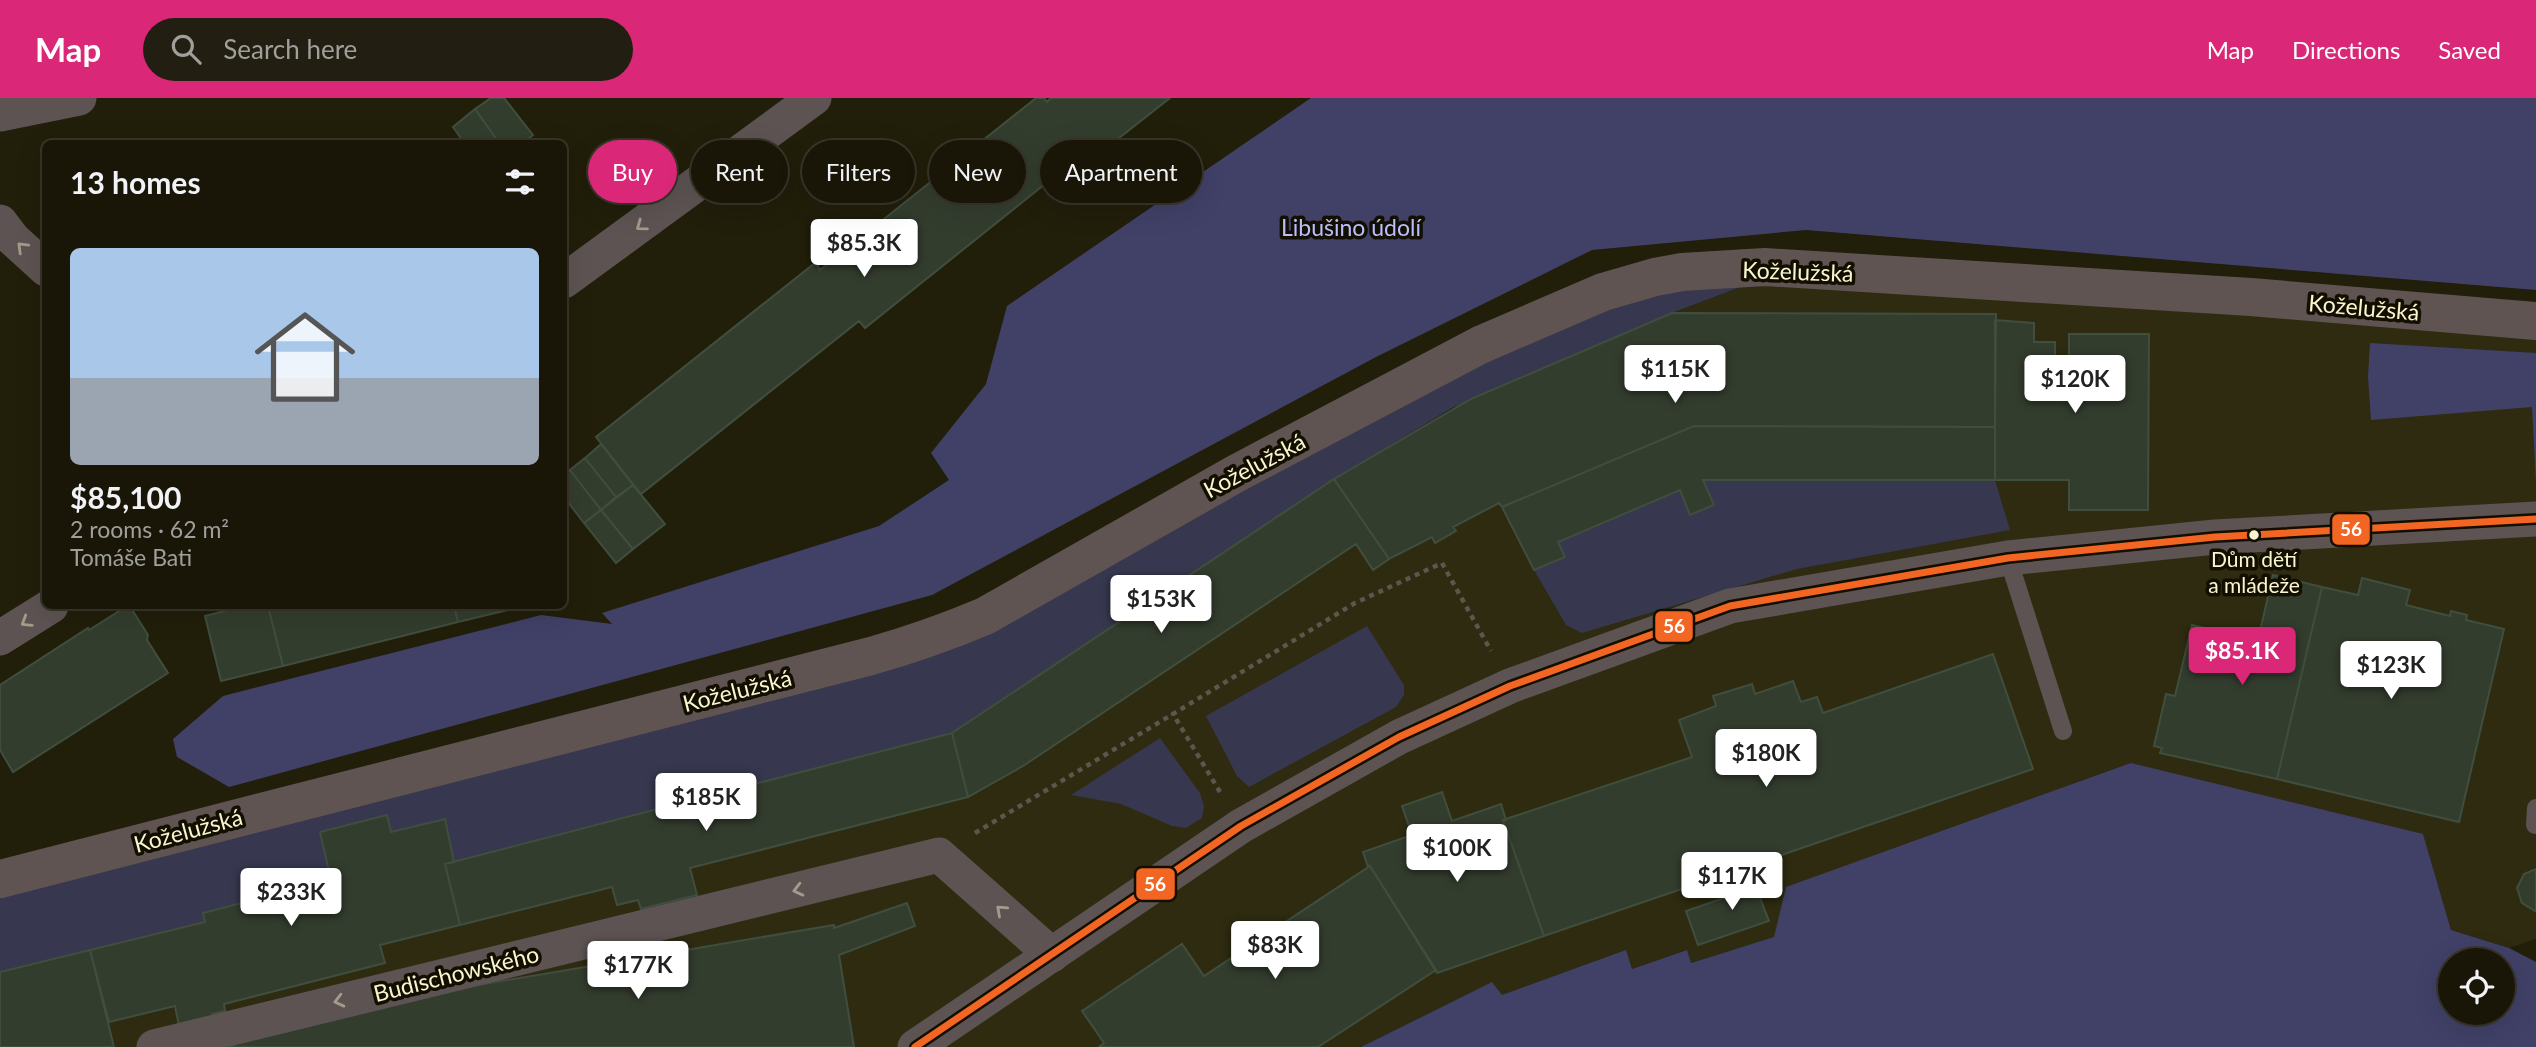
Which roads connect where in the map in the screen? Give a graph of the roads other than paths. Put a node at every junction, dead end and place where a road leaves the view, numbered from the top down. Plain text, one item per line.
1 (79, 98) edge
2 (814, 98) edge
3 (0, 114) edge
4 (0, 222) edge
5 (42, 266) edge
6 (568, 276) edge
7 (2536, 321) edge
8 (2536, 519) edge
9 (2008, 558) junction
10 (46, 609) edge
11 (0, 638) edge
12 (2063, 731) dead end
13 (0, 879) edge
14 (1052, 956) junction
15 (154, 1047) edge
16 (915, 1047) edge

1 - 3 street
2 -> 6 street
5 -> 4 street
7 - 13 main road, Koželužská
8 - 9 street
9 - 12 lane
9 - 14 street
10 -> 11 street
14 -> 15 street, Budischowského
14 - 16 street

